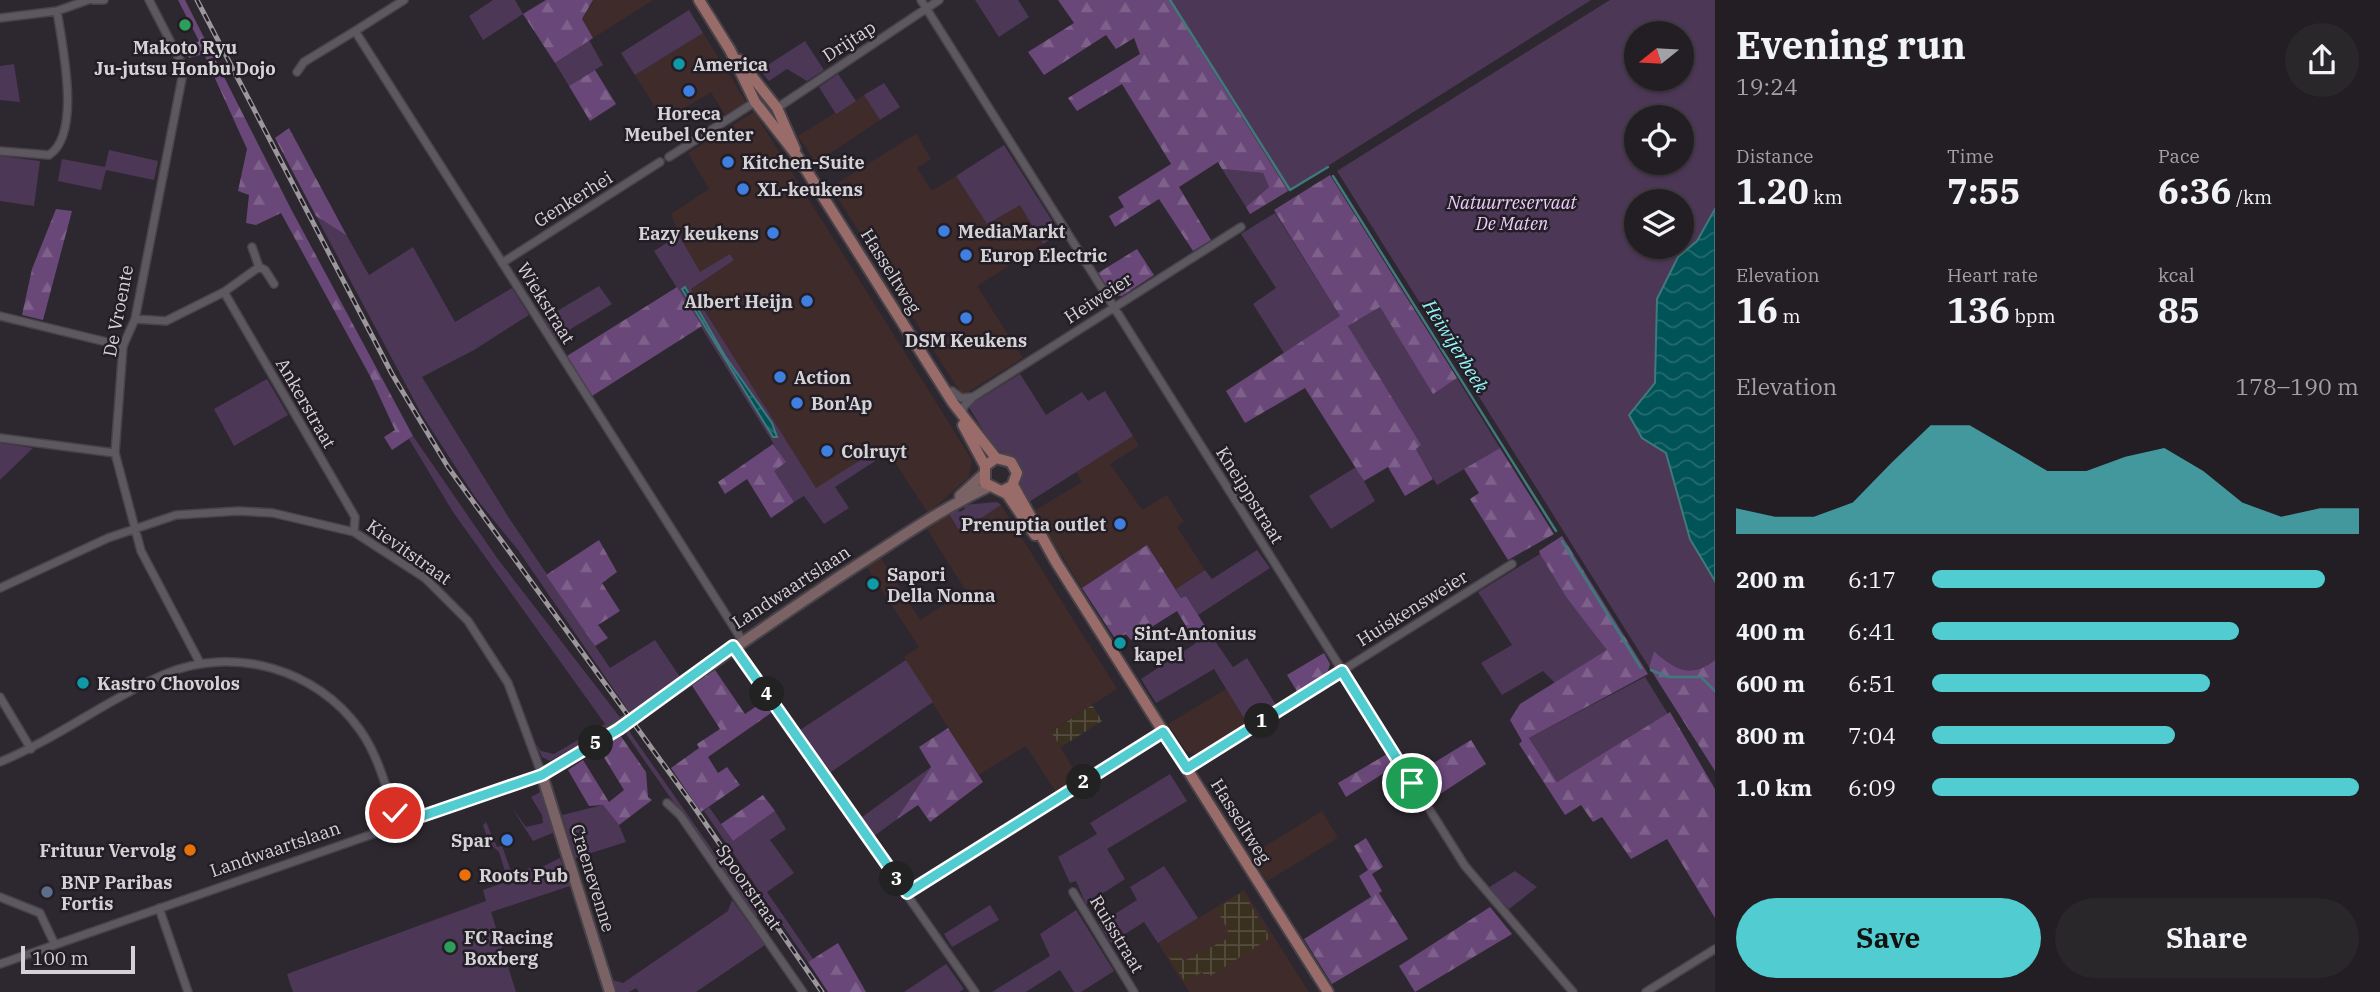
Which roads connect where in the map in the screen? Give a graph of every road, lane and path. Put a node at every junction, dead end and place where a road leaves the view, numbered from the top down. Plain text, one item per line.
1 (90, 0) edge
2 (104, 0) edge
3 (149, 0) edge
4 (404, 0) edge
5 (699, 0) edge
6 (921, 0) edge
7 (939, 0) edge
8 (926, 8) junction
9 (57, 11) junction
10 (0, 18) edge
11 (355, 31) junction
12 (730, 50) junction
13 (297, 72) dead end
14 (767, 92) junction
15 (755, 102) junction
16 (777, 108) junction
17 (765, 117) junction
18 (0, 151) edge
19 (798, 157) junction
20 (669, 158) dead end
21 (660, 162) dead end
22 (1241, 227) dead end
23 (252, 247) dead end
24 (502, 263) junction
25 (259, 267) junction
26 (274, 284) dead end
27 (224, 292) junction
28 (1113, 307) junction
29 (0, 316) edge
30 (135, 319) junction
31 (123, 346) junction
32 (951, 396) junction
33 (973, 397) junction
34 (962, 416) junction
35 (0, 438) edge
36 (115, 453) junction
37 (996, 458) junction
38 (984, 471) junction
39 (1013, 485) junction
40 (988, 487) junction
41 (1002, 491) junction
42 (944, 509) junction
43 (133, 528) junction
44 (354, 531) junction
45 (1056, 562) junction
46 (1512, 564) dead end
47 (0, 588) edge
48 (737, 643) junction
49 (200, 663) junction
50 (1342, 671) junction
51 (0, 697) edge
52 (1163, 732) junction
53 (31, 749) junction
54 (0, 762) edge
55 (1187, 768) junction
56 (542, 775) junction
57 (667, 803) dead end
58 (399, 824) junction
59 (1073, 892) dead end
60 (907, 893) junction
61 (0, 897) edge
62 (159, 908) junction
63 (55, 945) junction
64 (1715, 950) edge
65 (0, 964) edge
66 (188, 992) edge
67 (610, 992) edge
68 (803, 992) edge
69 (975, 992) edge
70 (1134, 992) edge
71 (1328, 992) edge
72 (1573, 992) edge
73 (1646, 992) edge

1 - 2 street
1 - 9 street
3 - 30 street, De Vroente
4 - 11 street
5 - 12 main road, Hasseltweg
6 - 8 street, Kneippstraat
7 - 8 street, Drijtap
8 - 16 street, Drijtap
8 - 28 street, Kneippstraat
9 - 10 street
9 - 18 street
11 - 13 street
11 - 24 street, Wiekstraat
12 - 14 main road, Hasseltweg
12 - 15 main road, Hasseltweg
14 - 15 main road
14 - 16 main road, Hasseltweg
15 - 17 main road, Hasseltweg
15 - 20 street
16 - 17 main road
16 - 19 main road, Hasseltweg
17 - 19 main road, Hasseltweg
19 - 32 main road, Hasseltweg
21 - 24 street, Genkerhei
22 - 28 street, Heiweier
23 - 25 street
24 - 48 street, Wiekstraat
25 - 26 street
25 - 27 street
27 - 30 street
27 - 44 street, Ankerstraat
28 - 33 street, Heiweier
28 - 50 street, Kneippstraat
29 - 31 street
30 - 31 street, De Vroente
31 - 36 street, De Vroente
32 - 33 street
32 - 34 main road, Hasseltweg
32 - 38 main road, Hasseltweg
33 - 34 street, Heiweier
34 - 37 main road, Hasseltweg
35 - 36 street
36 - 43 street, De Vroente
37 - 38 main road
37 - 39 main road, Hasseltweg
38 - 40 main road, Hasseltweg
38 - 42 street, Landwaartslaan
39 - 41 main road
39 - 45 main road, Hasseltweg
40 - 41 main road
40 - 42 street, Landwaartslaan
41 - 45 main road, Hasseltweg
42 - 48 street, Landwaartslaan
43 - 44 street, Kievitstraat
43 - 47 street, Kievitstraat
43 - 49 street, De Vroente
44 - 56 street, Kievitstraat
45 - 52 main road, Hasseltweg
46 - 50 street, Huiskensweier
48 - 56 street, Landwaartslaan
48 - 60 street, Wiekstraat
49 - 53 street
49 - 58 street
50 - 55 street, Huiskensweier
50 - 72 street, Kneippstraat
51 - 53 street
52 - 55 main road, Hasseltweg
52 - 60 street
53 - 54 street
55 - 71 main road, Hasseltweg
56 - 58 street, Landwaartslaan
56 - 67 street, Craenevenne
57 - 68 street, Spoorstraat
58 - 62 street, Landwaartslaan
59 - 70 street, Ruisstraat
60 - 69 street, Wiekstraat
61 - 63 street
62 - 63 street, Landwaartslaan
62 - 66 street
63 - 65 street, Landwaartslaan
64 - 73 street

